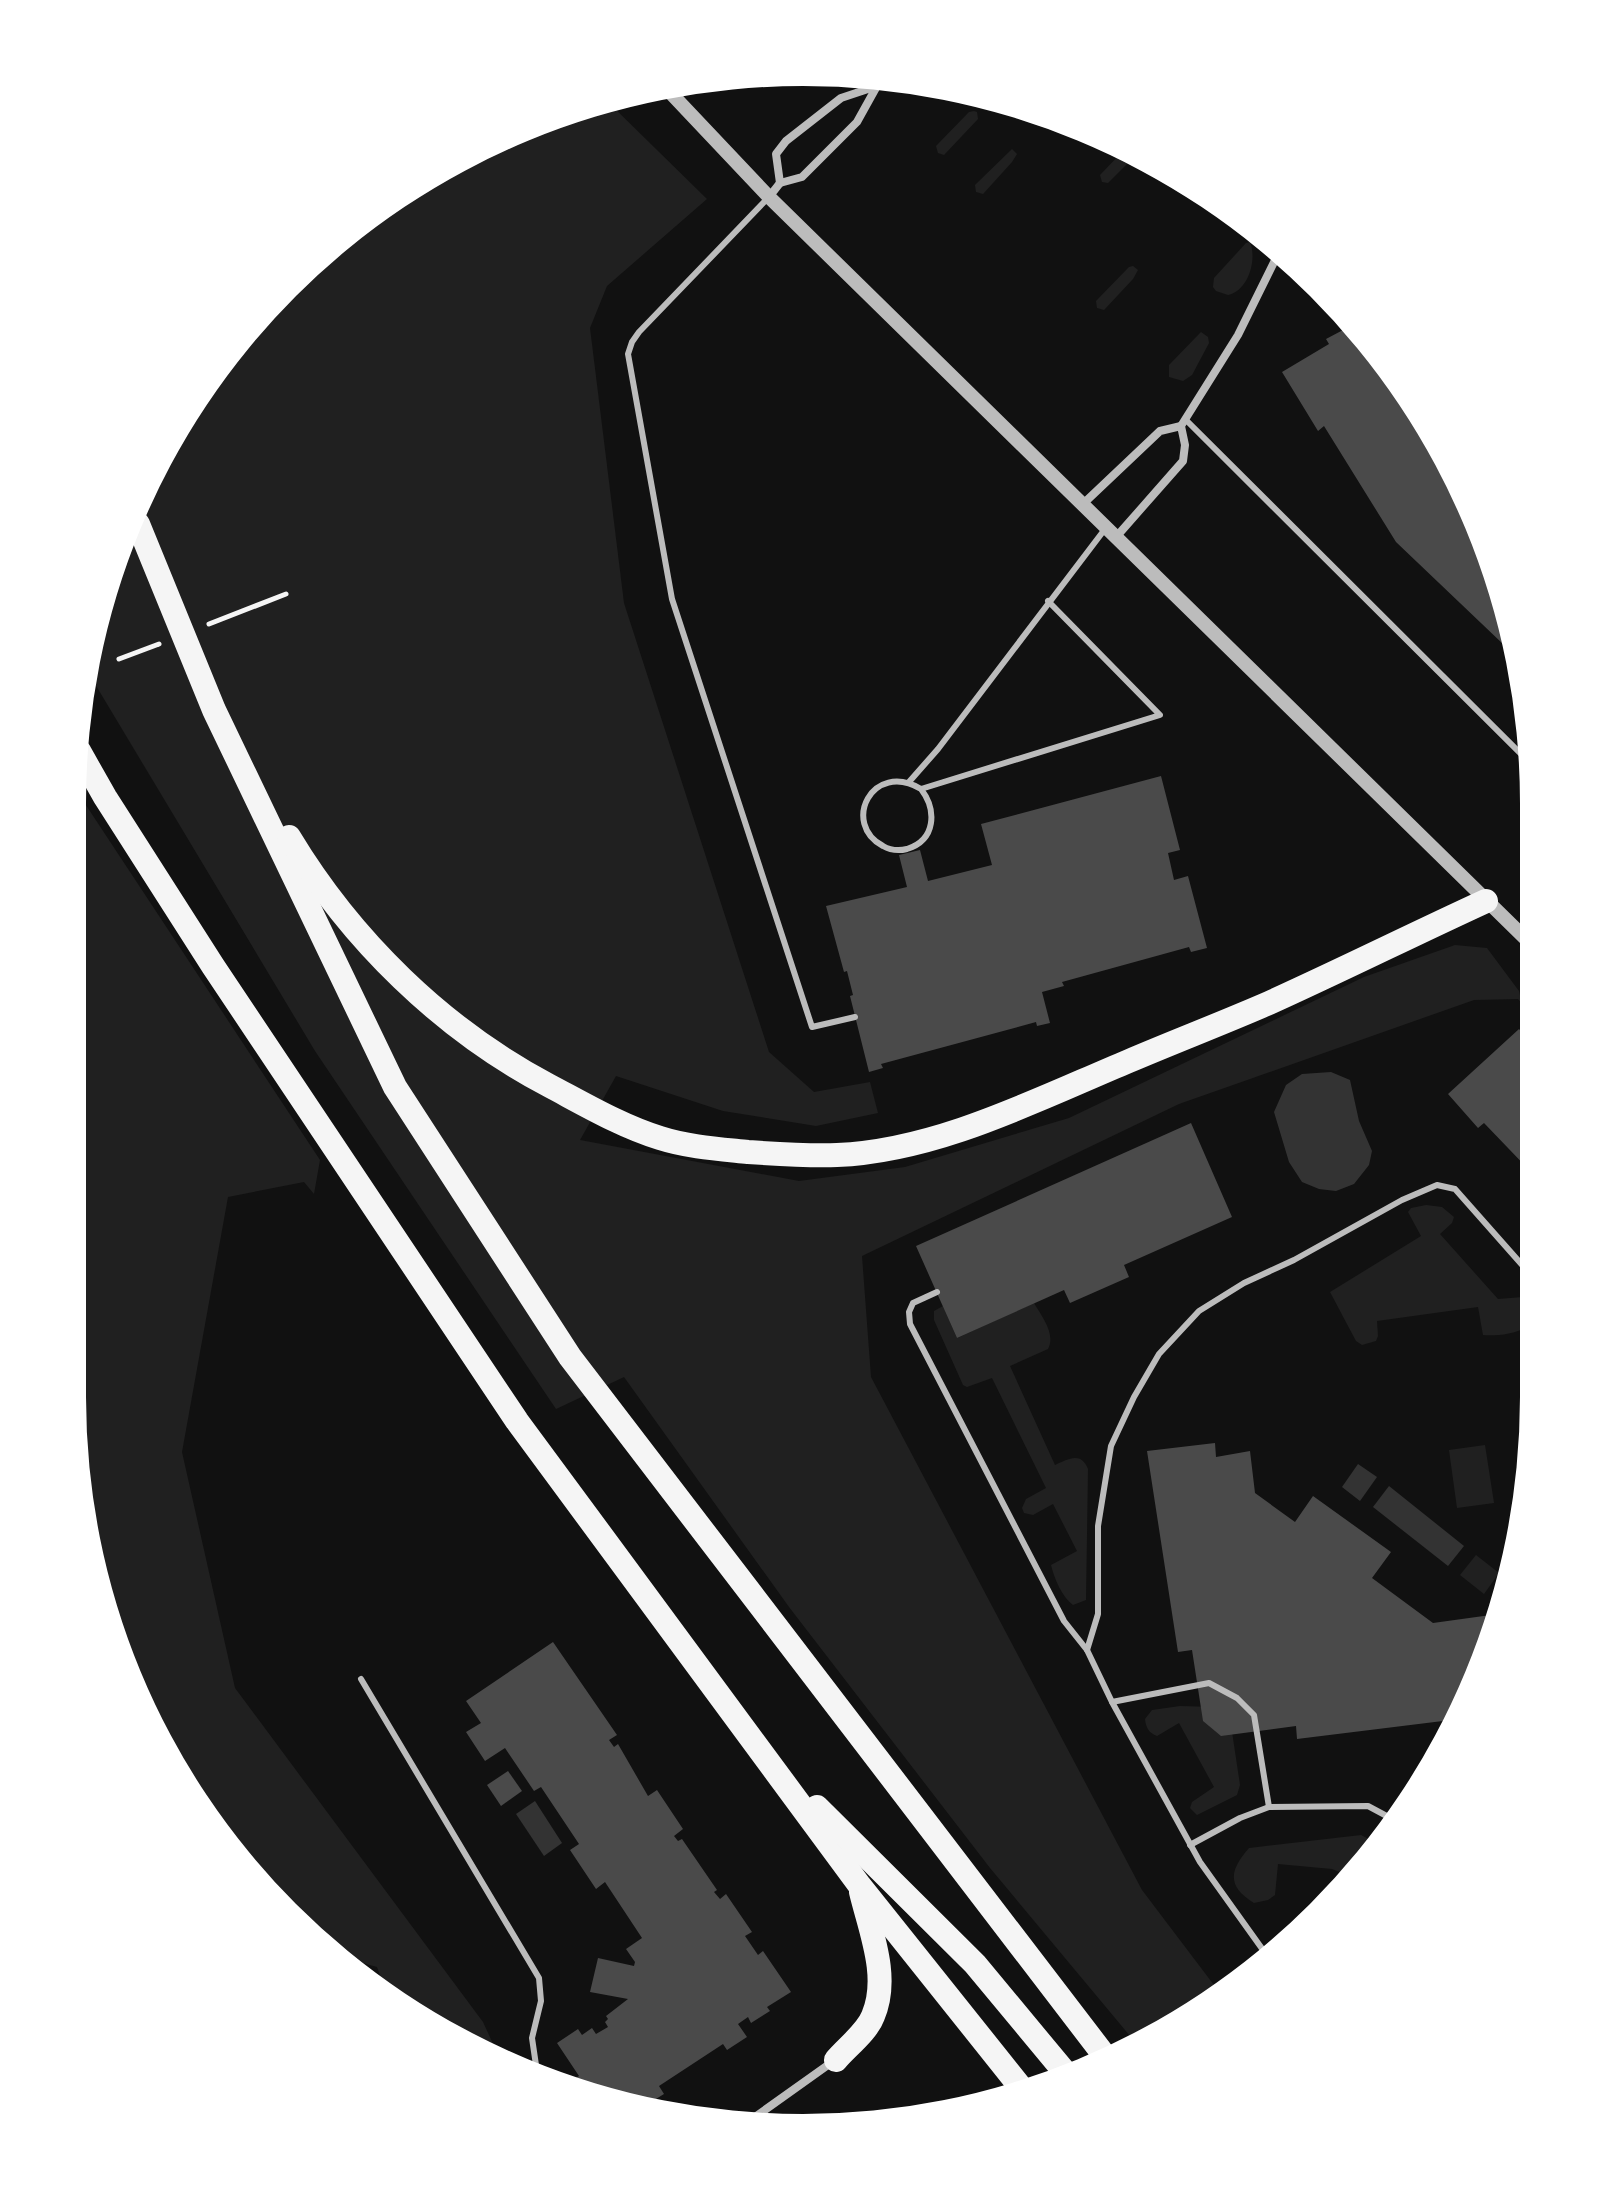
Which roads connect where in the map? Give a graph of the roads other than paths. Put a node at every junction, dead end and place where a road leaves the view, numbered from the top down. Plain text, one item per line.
1 (867, 89) edge
2 (875, 90) edge
3 (673, 98) edge
4 (780, 183) junction
5 (769, 197) junction
6 (1274, 263) edge
7 (1183, 423) junction
8 (1084, 503) junction
9 (141, 530) edge
10 (1112, 531) junction
11 (1048, 601) junction
12 (214, 710) junction
13 (1518, 751) edge
14 (88, 766) edge
15 (909, 782) junction
16 (921, 789) junction
17 (1486, 901) junction
18 (1520, 933) edge
19 (855, 1017) dead end
20 (1520, 1263) edge
21 (937, 1292) dead end
22 (1087, 1650) junction
23 (361, 1679) dead end
24 (1112, 1702) junction
25 (764, 1755) junction
26 (1269, 1807) junction
27 (1385, 1815) edge
28 (1190, 1845) junction
29 (860, 1886) junction
30 (1262, 1948) edge
31 (1099, 2049) edge
32 (836, 2060) joint
33 (535, 2061) edge
34 (1059, 2066) edge
35 (1015, 2082) edge
36 (762, 2112) edge

1 - 4 street
2 - 4 street
3 - 5 street
4 - 5 street
5 - 8 street
5 - 19 lane
6 - 7 street
7 - 8 street
7 - 10 street
7 - 13 lane
8 - 10 street
9 - 12 highway
10 - 11 lane
10 - 17 street
11 - 15 lane
11 - 16 lane
12 - 17 highway
12 - 31 highway
14 - 25 highway
15 - 16 lane
15 - 16 lane
17 - 18 street
20 - 22 lane
21 - 22 lane
22 - 24 lane
23 - 33 lane
24 - 26 lane
24 - 28 lane
25 - 29 highway
25 - 34 highway
26 - 27 lane
26 - 28 lane
28 - 30 lane
29 - 32 highway
29 - 35 highway
32 - 36 street

